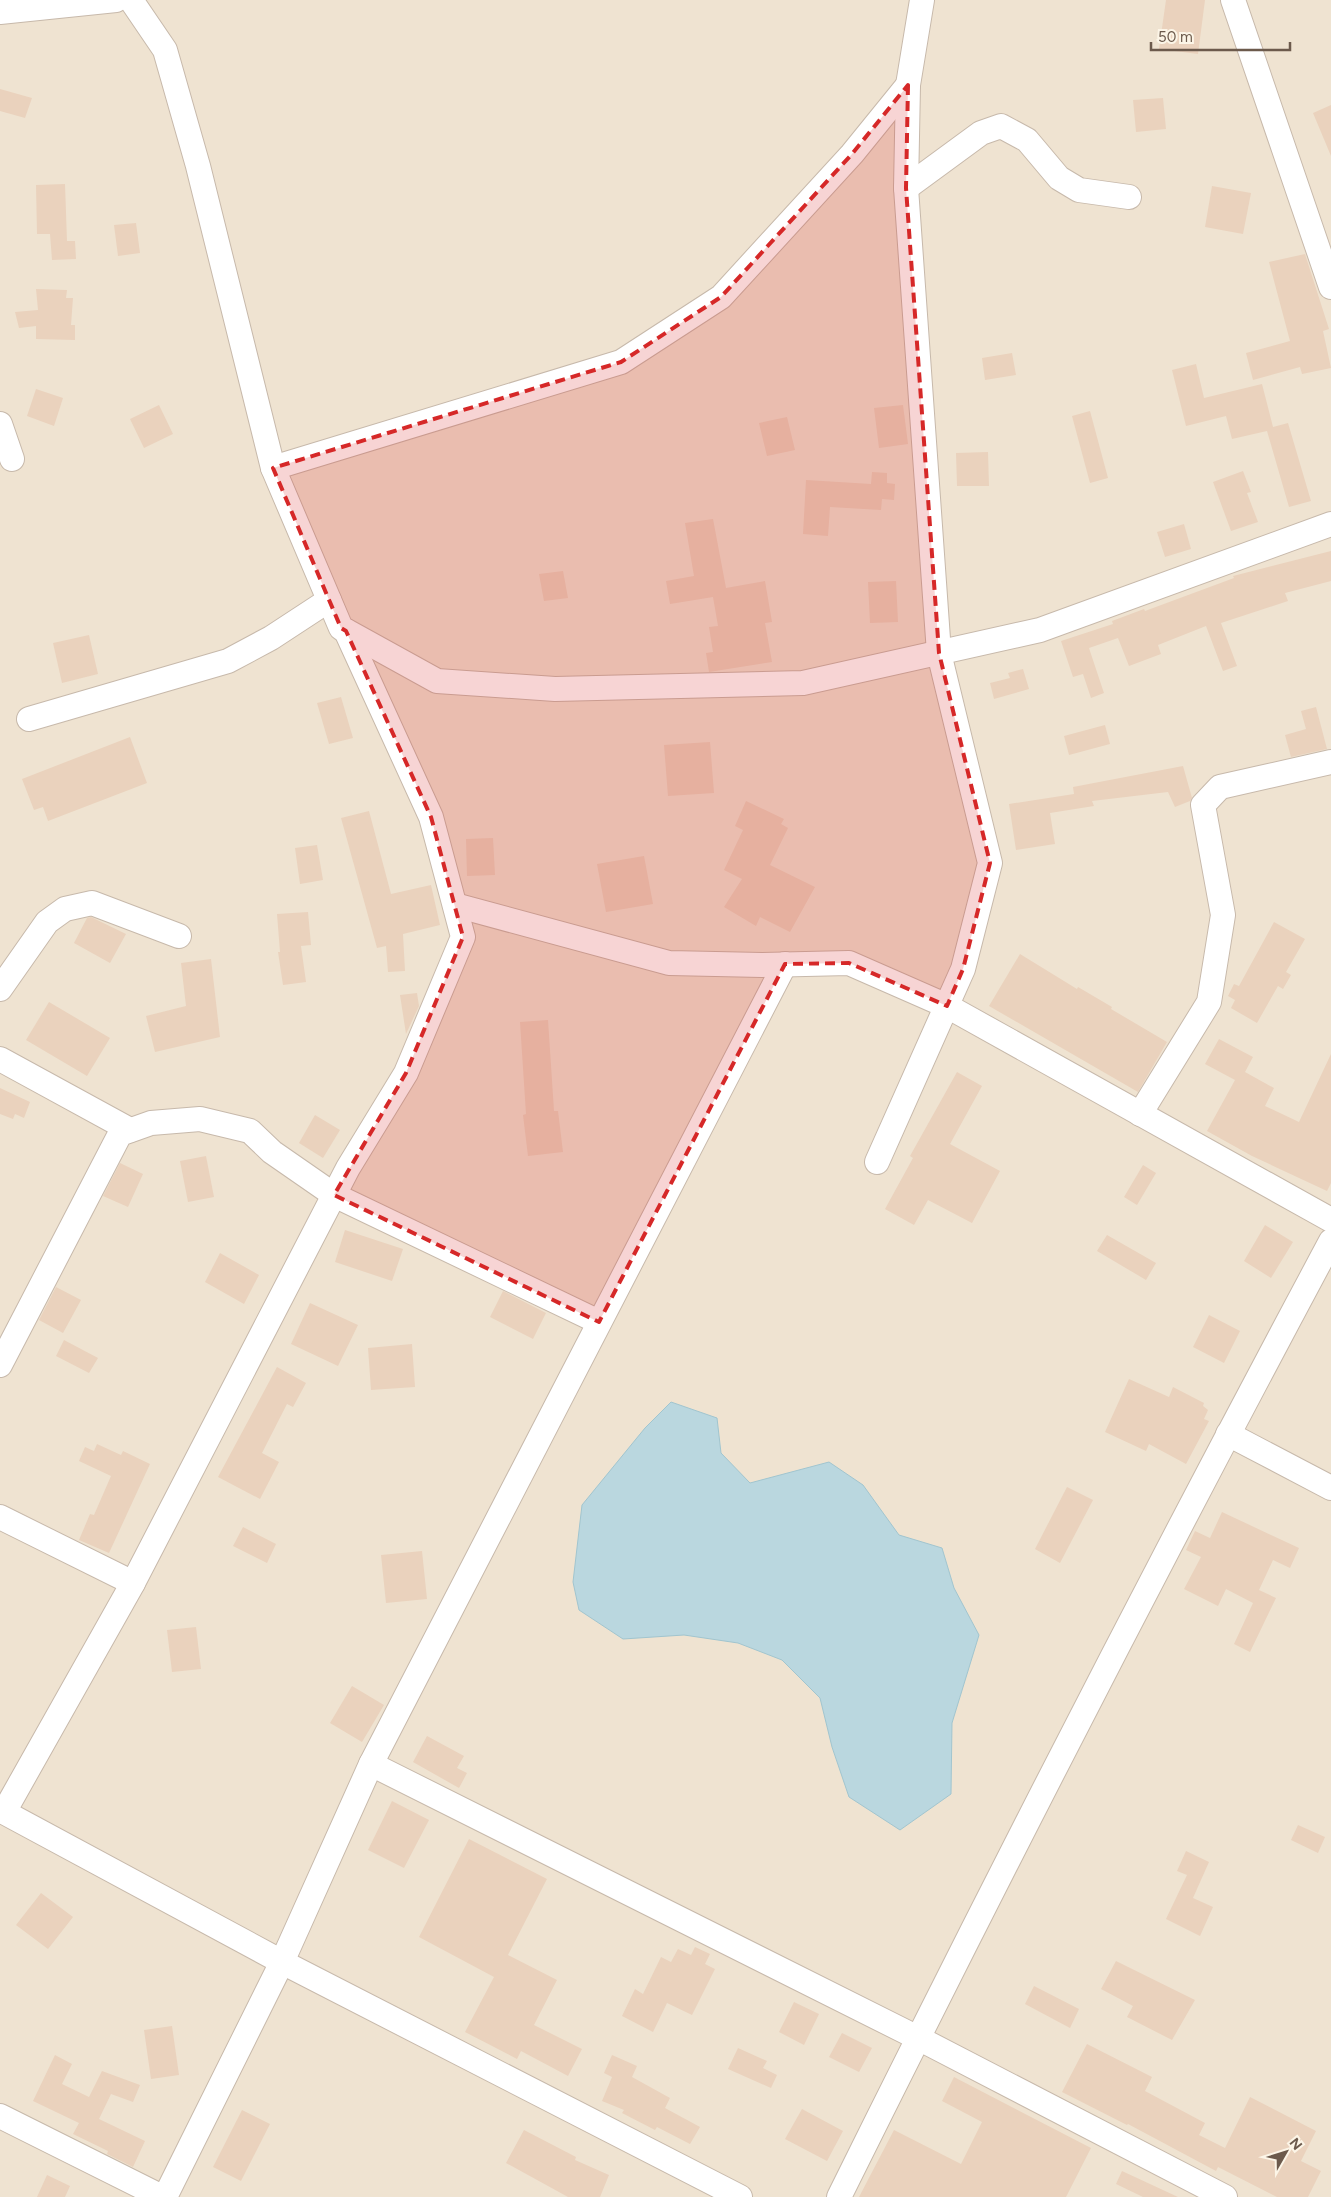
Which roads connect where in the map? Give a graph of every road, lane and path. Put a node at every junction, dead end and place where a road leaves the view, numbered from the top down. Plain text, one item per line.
1 (116, 0) edge
2 (131, 0) edge
3 (922, 0) edge
4 (1233, 0) edge
5 (0, 12) edge
6 (908, 85) junction
7 (906, 188) junction
8 (1129, 197) dead end
9 (1331, 287) edge
10 (0, 424) edge
11 (12, 459) dead end
12 (273, 468) junction
13 (1331, 524) edge
14 (329, 600) junction
15 (346, 631) junction
16 (939, 653) junction
17 (29, 718) dead end
18 (1331, 762) edge
19 (455, 905) junction
20 (179, 936) dead end
21 (785, 964) junction
22 (0, 989) edge
23 (947, 1006) junction
24 (0, 1059) edge
25 (1140, 1114) junction
26 (130, 1130) junction
27 (877, 1162) dead end
28 (334, 1195) junction
29 (1331, 1220) edge
30 (1331, 1241) edge
31 (599, 1322) junction
32 (0, 1365) edge
33 (1228, 1434) junction
34 (1331, 1488) edge
35 (0, 1517) edge
36 (133, 1583) junction
37 (371, 1764) junction
38 (2, 1811) edge
39 (282, 1962) junction
40 (918, 2038) junction
41 (0, 2116) edge
42 (163, 2197) edge
43 (740, 2197) edge
44 (839, 2197) edge
45 (1224, 2197) edge

1 - 5 street
2 - 12 street
3 - 6 street
4 - 9 street
6 - 7 street
6 - 12 street
7 - 8 street
7 - 16 street
10 - 11 street
12 - 14 street
13 - 16 street
14 - 15 street
14 - 17 street
15 - 16 street
15 - 19 street
16 - 23 street
18 - 25 street
19 - 21 street
19 - 28 street
20 - 22 street
21 - 23 street
21 - 31 street
23 - 25 street
23 - 27 street
24 - 26 street
25 - 29 street
26 - 28 street
26 - 32 street
28 - 31 street
28 - 36 street
30 - 33 street
31 - 37 street
33 - 34 street
33 - 40 street
35 - 36 street
36 - 38 street
37 - 39 street
37 - 40 street
38 - 39 street
39 - 42 street
39 - 43 street
40 - 44 street
40 - 45 street
41 - 42 street

